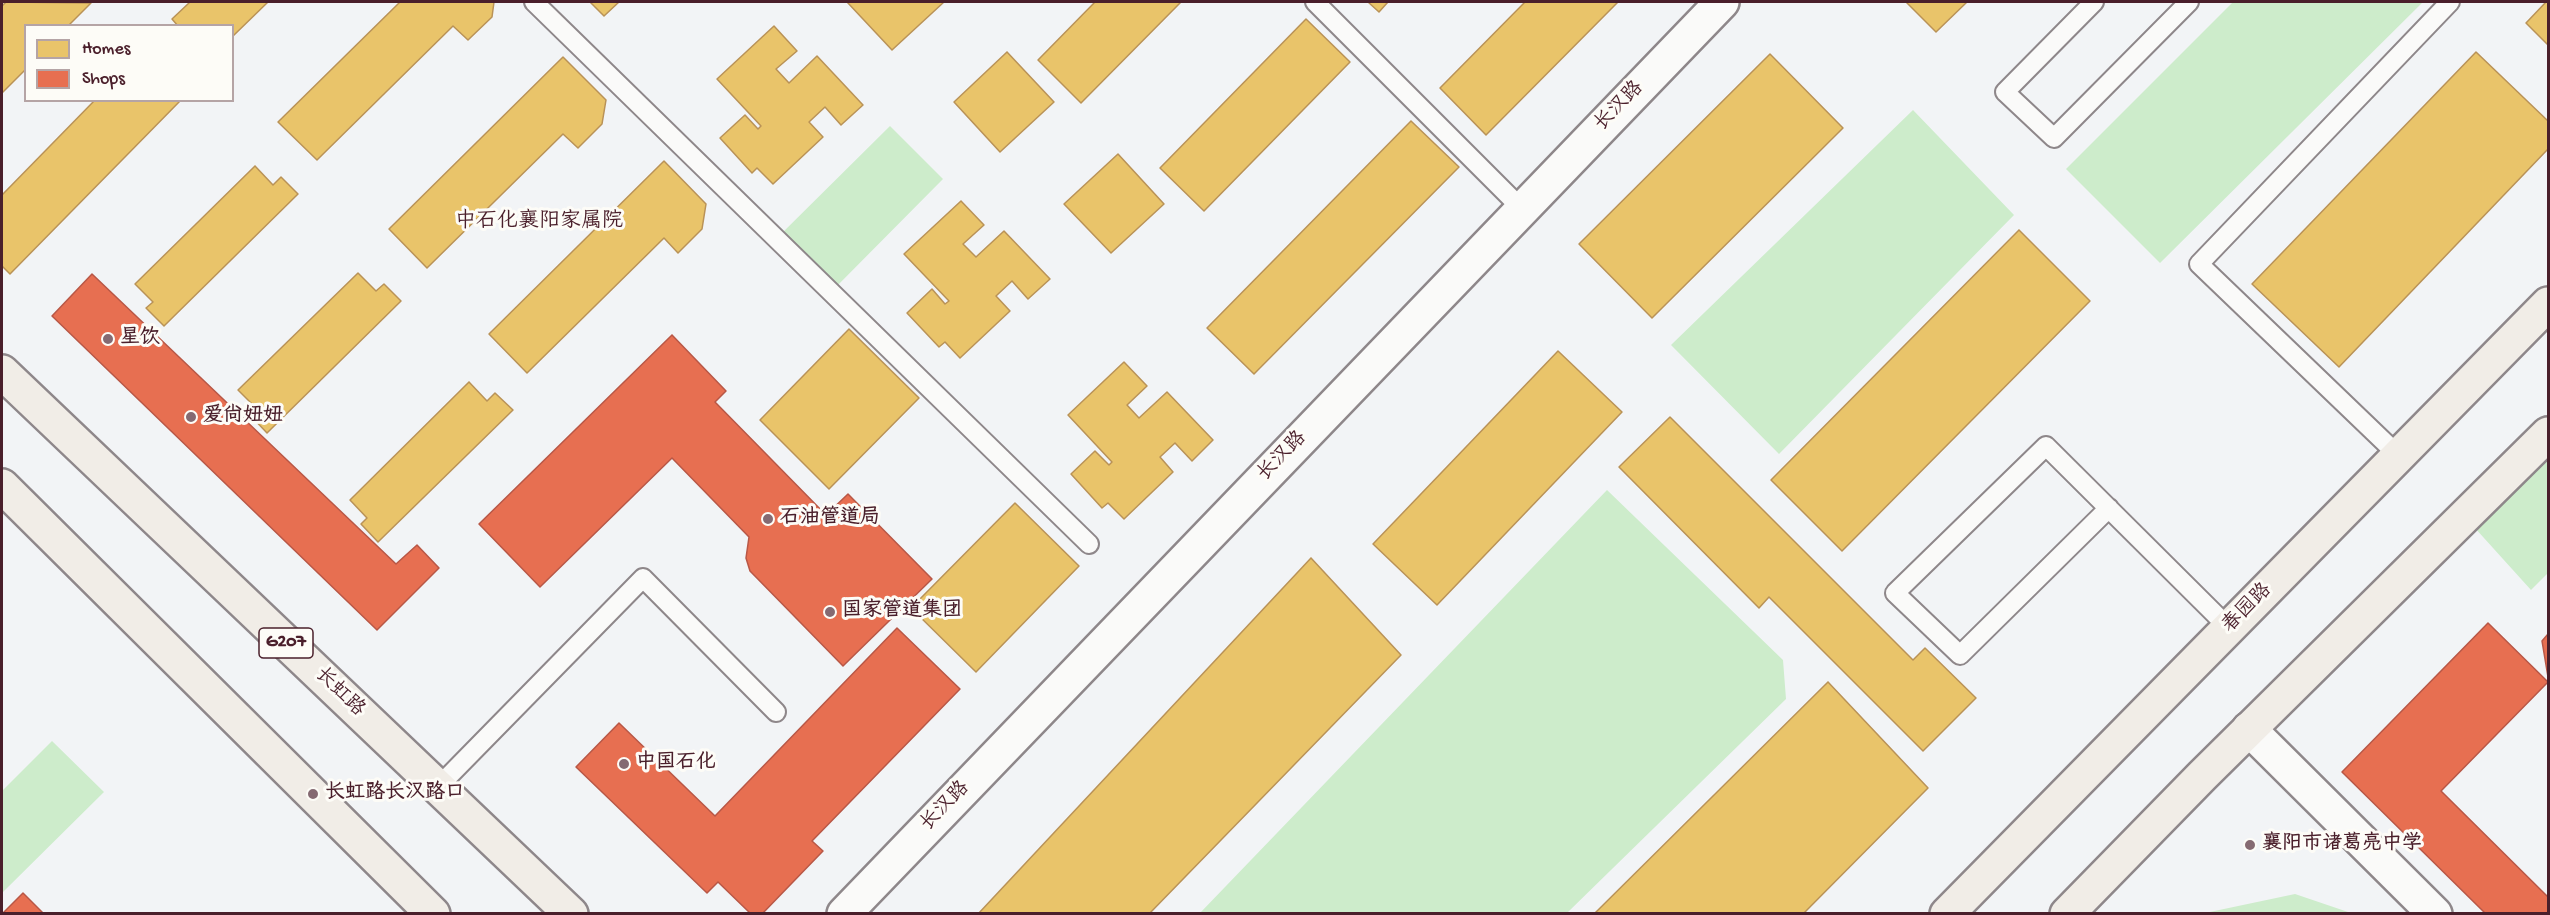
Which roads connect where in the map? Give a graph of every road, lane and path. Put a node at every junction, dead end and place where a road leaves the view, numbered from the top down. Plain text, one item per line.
1 (534, 2) edge
2 (1315, 2) edge
3 (1722, 2) edge
4 (2094, 2) edge
5 (2189, 2) edge
6 (2450, 2) edge
7 (1522, 209) junction
8 (2548, 304) edge
9 (2, 372) edge
10 (2548, 434) edge
11 (2399, 456) junction
12 (2, 486) edge
13 (2109, 508) junction
14 (1089, 544) dead end
15 (2229, 628) junction
16 (776, 712) dead end
17 (2249, 729) junction
18 (438, 788) junction
19 (433, 914) edge
20 (571, 914) edge
21 (844, 914) edge
22 (1947, 914) edge
23 (2067, 914) edge
24 (2435, 914) edge

1 - 14 lane
2 - 7 lane
3 - 7 street, 长汉路
4 - 5 lane
6 - 11 lane
7 - 21 street, 长汉路
8 - 11 main road, 春园路
9 - 18 main road, 长虹路 / G207
10 - 17 main road
11 - 15 main road, 春园路
12 - 19 main road
13 - 13 lane
13 - 15 lane
15 - 22 main road, 春园路
16 - 18 lane
17 - 23 main road
17 - 24 street
18 - 20 main road, 长虹路 / G207

